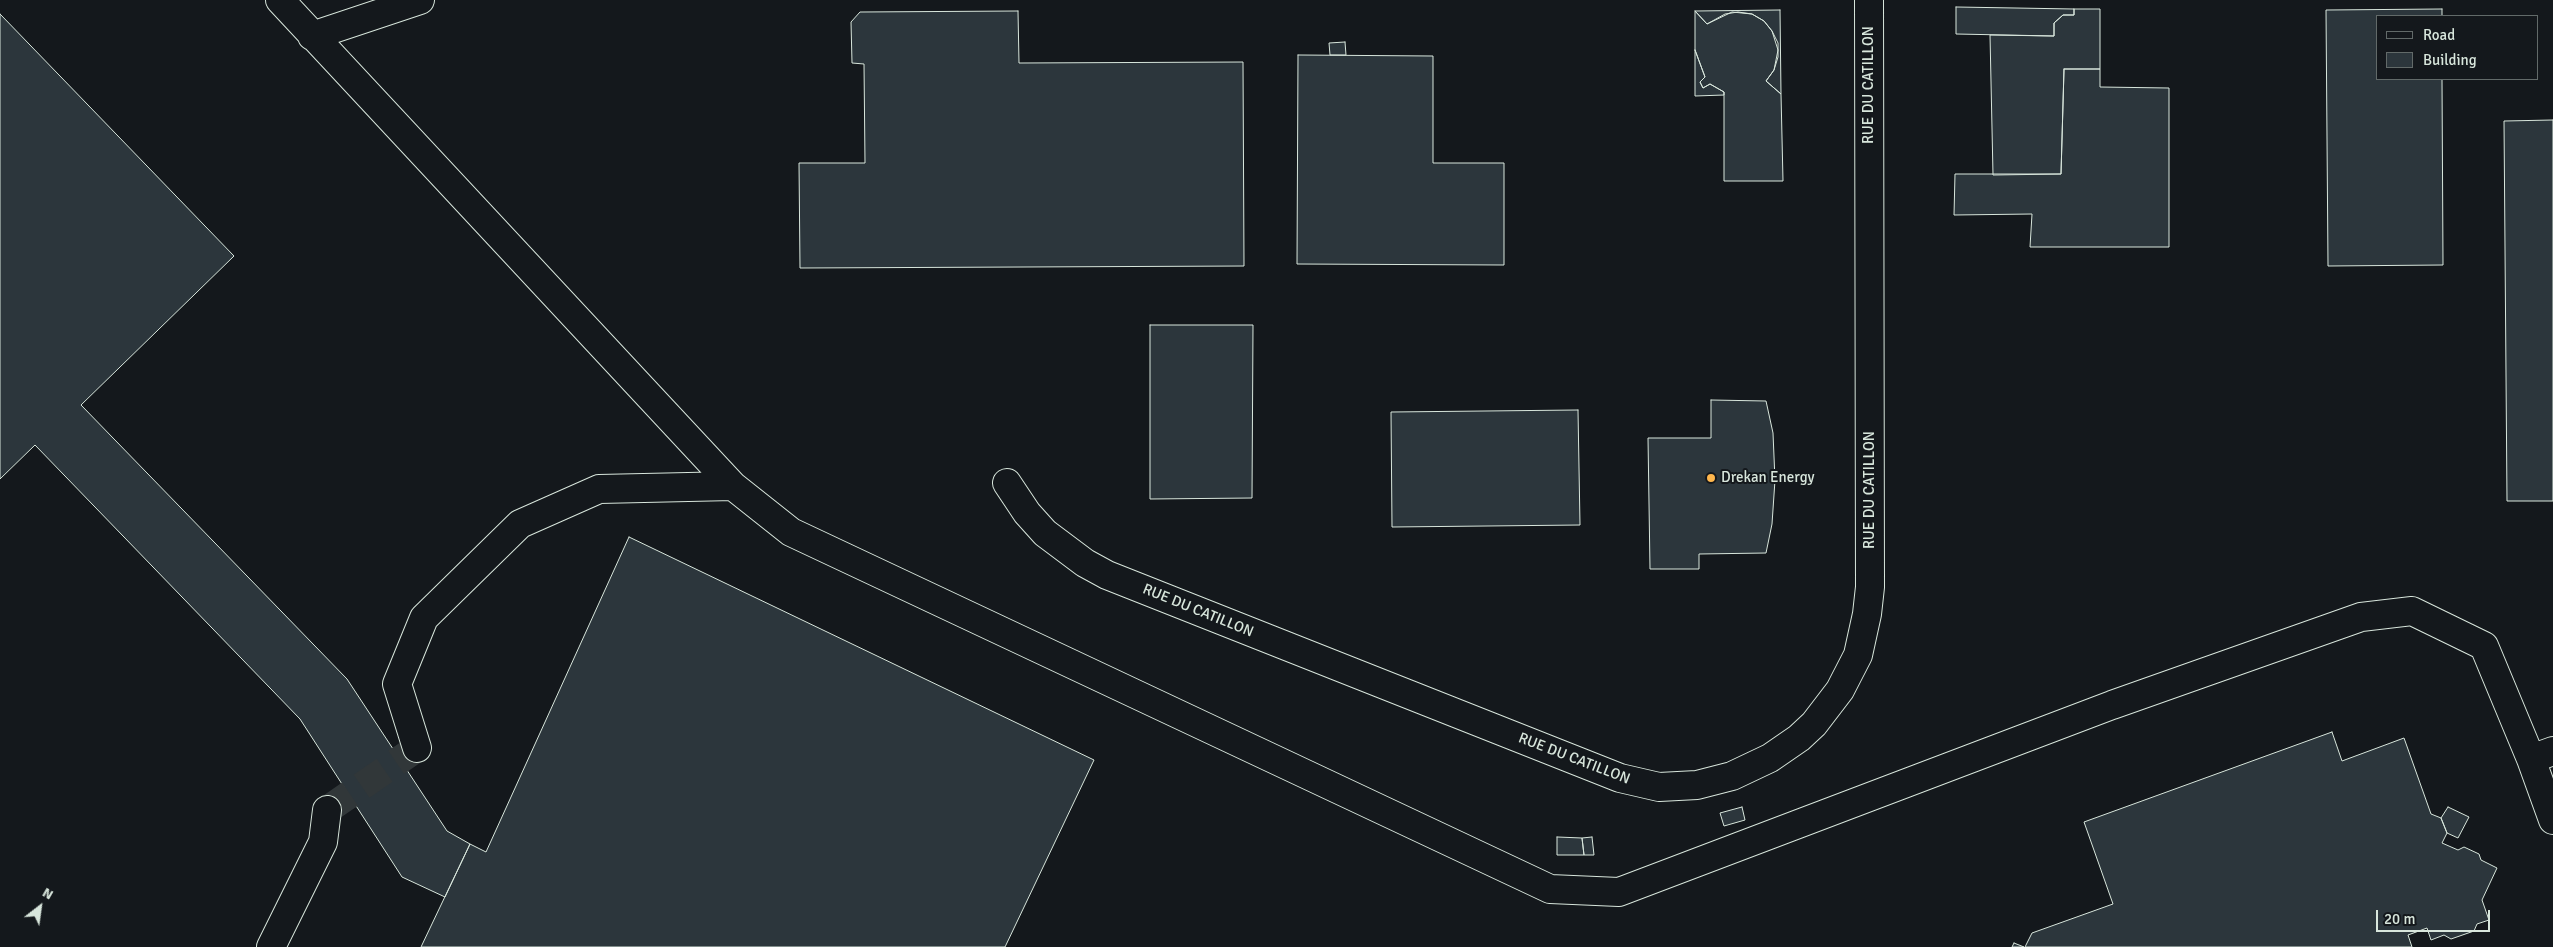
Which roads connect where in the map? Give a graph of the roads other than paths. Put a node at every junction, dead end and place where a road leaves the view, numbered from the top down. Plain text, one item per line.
1 (280, 0) edge
2 (1869, 0) edge
3 (414, 1) edge
4 (312, 36) junction
5 (1008, 483) dead end
6 (733, 486) junction
7 (417, 748) dead end
8 (2542, 755) edge
9 (326, 810) dead end
10 (2553, 820) edge
11 (271, 947) edge

1 - 4 street
2 - 5 street, RUE DU CATILLON
3 - 4 street
4 - 6 street
6 - 7 street
6 - 8 street
8 - 10 street
9 - 11 street

